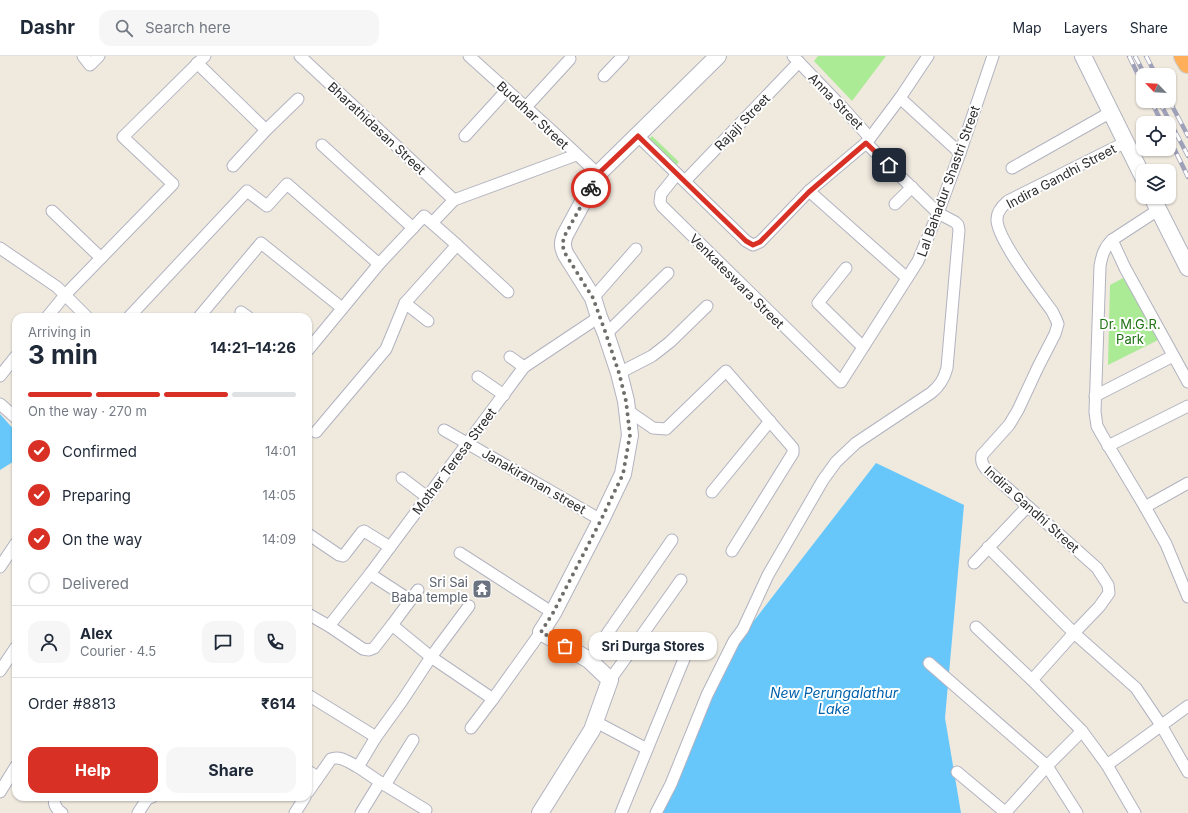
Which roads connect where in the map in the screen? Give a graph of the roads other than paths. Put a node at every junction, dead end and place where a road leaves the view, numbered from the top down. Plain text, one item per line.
1 (83, 56) edge
2 (99, 56) edge
3 (300, 56) edge
4 (469, 56) edge
5 (623, 56) edge
6 (718, 56) edge
7 (928, 56) edge
8 (993, 56) edge
9 (1083, 56) edge
10 (1184, 56) edge
11 (202, 58) edge
12 (570, 59) dead end
13 (796, 59) edge
14 (1188, 63) edge
15 (604, 76) dead end
16 (507, 90) junction
17 (900, 98) junction
18 (298, 99) dead end
19 (526, 107) junction
20 (1111, 112) junction
21 (266, 130) junction
22 (465, 136) dead end
23 (638, 136) junction
24 (868, 140) junction
25 (1126, 142) junction
26 (322, 145) dead end
27 (960, 153) junction
28 (576, 155) junction
29 (1137, 164) edge
30 (233, 166) dead end
31 (1012, 168) dead end
32 (598, 174) junction
33 (681, 177) junction
34 (912, 187) junction
35 (809, 192) junction
36 (454, 200) junction
37 (896, 204) dead end
38 (1154, 204) edge
39 (1156, 204) edge
40 (52, 210) dead end
41 (938, 213) junction
42 (428, 220) junction
43 (413, 228) junction
44 (1112, 240) junction
45 (457, 245) junction
46 (0, 248) edge
47 (636, 249) dead end
48 (101, 258) junction
49 (379, 264) junction
50 (846, 268) dead end
51 (1188, 268) edge
52 (668, 273) dead end
53 (907, 278) junction
54 (508, 292) dead end
55 (65, 295) junction
56 (593, 298) junction
57 (405, 303) junction
58 (707, 306) dead end
59 (342, 308) junction
60 (50, 313) edge
61 (83, 313) edge
62 (133, 313) edge
63 (202, 313) edge
64 (599, 317) junction
65 (428, 321) dead end
66 (606, 334) junction
67 (312, 345) edge
68 (863, 347) junction
69 (1173, 356) junction
70 (510, 357) dead end
71 (12, 361) edge
72 (524, 367) junction
73 (619, 373) junction
74 (0, 376) edge
75 (478, 377) dead end
76 (841, 382) joint
77 (1188, 382) edge
78 (504, 395) junction
79 (1095, 396) junction
80 (0, 404) edge
81 (1188, 406) edge
82 (627, 410) junction
83 (12, 414) edge
84 (770, 421) junction
85 (444, 430) dead end
86 (316, 432) dead end
87 (467, 443) junction
88 (1108, 446) junction
89 (402, 478) dead end
90 (1188, 482) edge
91 (712, 492) dead end
92 (427, 497) junction
93 (1028, 507) junction
94 (1145, 507) junction
95 (601, 520) junction
96 (312, 537) edge
97 (672, 540) dead end
98 (390, 547) junction
99 (988, 547) junction
100 (12, 549) edge
101 (732, 551) dead end
102 (460, 553) dead end
103 (974, 563) dead end
104 (0, 567) edge
105 (370, 574) junction
106 (681, 580) dead end
107 (418, 590) dead end
108 (1188, 597) edge
109 (410, 600) junction
110 (469, 606) dead end
111 (553, 613) junction
112 (312, 616) edge
113 (392, 625) junction
114 (329, 626) junction
115 (976, 627) dead end
116 (541, 632) junction
117 (1074, 633) junction
118 (691, 642) dead end
119 (12, 653) edge
120 (431, 657) junction
121 (589, 660) junction
122 (928, 663) dead end
123 (0, 671) edge
124 (610, 680) junction
125 (1032, 680) junction
126 (312, 697) edge
127 (494, 699) junction
128 (1188, 706) edge
129 (596, 722) junction
130 (1161, 725) junction
131 (471, 728) dead end
132 (1082, 731) junction
133 (376, 737) junction
134 (413, 740) dead end
135 (647, 749) junction
136 (1107, 765) junction
137 (1047, 766) junction
138 (358, 767) junction
139 (12, 772) edge
140 (957, 772) dead end
141 (1188, 772) edge
142 (312, 773) edge
143 (318, 777) junction
144 (383, 784) junction
145 (312, 786) edge
146 (0, 792) edge
147 (54, 801) edge
148 (146, 801) edge
149 (302, 801) edge
150 (426, 810) dead end
151 (62, 813) edge
152 (138, 813) edge
153 (295, 813) edge
154 (361, 813) edge
155 (540, 813) edge
156 (621, 813) edge
157 (656, 813) edge
158 (1006, 813) edge
159 (1077, 813) edge
160 (1135, 813) edge

1 - 2 street
3 - 36 street, Bharathidasan Street
4 - 16 street, Buddhar Street
5 - 15 street
6 - 23 street
7 - 17 street
8 - 27 street, Lal Bahadur Shastri Street
9 - 20 street
10 - 14 highway
11 - 21 street
11 - 48 street
12 - 19 street
13 - 24 street, Anna Street
13 - 33 street, Rajaji Street
16 - 19 street, Buddhar Street
16 - 22 street
17 - 24 street
17 - 27 street
18 - 21 street
19 - 28 street, Buddhar Street
20 - 25 street
20 - 31 street
21 - 30 street
23 - 32 street
23 - 33 street
24 - 34 street, Anna Street
24 - 35 street
25 - 29 street
25 - 93 street, Indira Gandhi Street
26 - 43 street
27 - 41 street, Lal Bahadur Shastri Street
28 - 32 street, Buddhar Street
28 - 36 street
32 - 56 street
33 - 35 street
33 - 76 street, Venkateswara Street
34 - 37 street
34 - 41 street, Anna Street
35 - 53 street
36 - 42 street
38 - 44 street
39 - 51 street
40 - 48 street
41 - 53 street, Lal Bahadur Shastri Street
41 - 157 street, Anna Street
42 - 43 street
42 - 45 street
43 - 49 street
44 - 69 street
44 - 79 street
45 - 54 street
45 - 57 street
46 - 55 street
47 - 56 street
48 - 55 street
49 - 59 street
49 - 62 street
50 - 68 street
52 - 66 street
53 - 68 street, Lal Bahadur Shastri Street
55 - 60 street
55 - 61 street
56 - 64 street
57 - 65 street
57 - 86 street
58 - 73 street
59 - 63 street
59 - 67 street
64 - 66 street
64 - 72 street, Mother Teresa Street
66 - 73 street
68 - 76 street, Lal Bahadur Shastri Street
69 - 77 street
69 - 79 street
70 - 72 street
71 - 74 street
72 - 78 street, Mother Teresa Street
73 - 82 street
75 - 78 street
78 - 87 street, Mother Teresa Street
79 - 88 street
80 - 83 street
81 - 88 street
82 - 84 street
82 - 95 street
84 - 91 street
84 - 101 street
85 - 87 street, Janakiraman street
87 - 92 street, Mother Teresa Street
87 - 95 street, Janakiraman street
88 - 94 street
89 - 92 street
90 - 94 street
92 - 98 street, Mother Teresa Street
93 - 99 street
93 - 117 street, Indira Gandhi Street
94 - 108 street
95 - 111 street
96 - 98 street
97 - 121 street
98 - 105 street, Mother Teresa Street
99 - 103 street
99 - 117 street
100 - 104 street
102 - 111 street
105 - 109 street
105 - 114 street, Mother Teresa Street
106 - 124 street
107 - 109 street
109 - 113 street
110 - 120 street
111 - 116 street
112 - 114 street
113 - 114 street
113 - 120 street
115 - 125 street
116 - 121 street
116 - 127 street
117 - 125 street, Indira Gandhi Street
117 - 130 street
118 - 135 street
119 - 123 street
120 - 127 street
120 - 133 street
121 - 124 street
122 - 137 street
124 - 129 street
125 - 132 street
126 - 133 street
127 - 131 street
128 - 130 street
129 - 135 street
129 - 155 street
130 - 136 street
130 - 141 street
132 - 136 street
132 - 137 street
133 - 138 street
134 - 144 street
135 - 156 street
136 - 160 street
137 - 158 street
137 - 159 street
138 - 143 street
138 - 144 street
139 - 146 street
140 - 158 street
142 - 143 street
143 - 145 street
144 - 150 street
144 - 154 street
147 - 151 street
148 - 152 street
149 - 153 street

